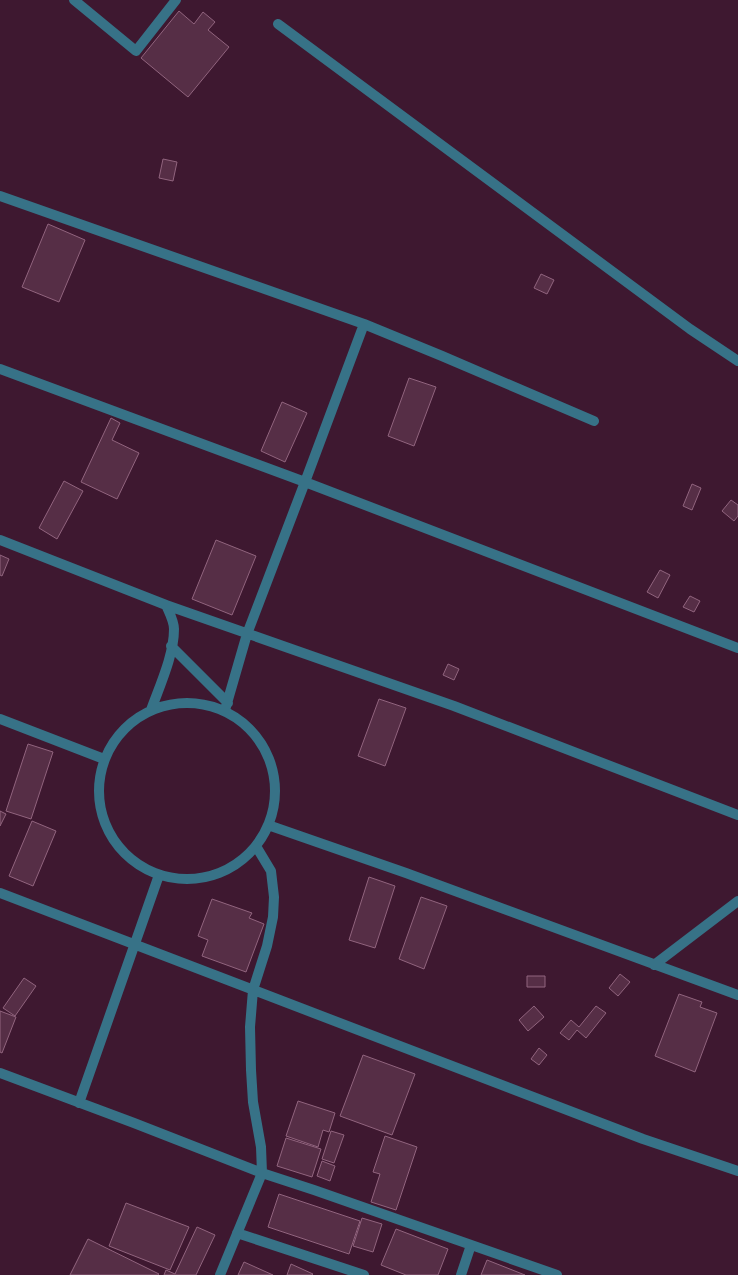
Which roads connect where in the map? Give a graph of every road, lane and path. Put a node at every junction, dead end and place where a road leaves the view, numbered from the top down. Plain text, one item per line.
1 (74, 0) edge
2 (176, 0) edge
3 (278, 24) dead end
4 (0, 196) edge
5 (364, 324) junction
6 (738, 361) edge
7 (0, 369) edge
8 (594, 421) dead end
9 (305, 482) junction
10 (0, 540) edge
11 (166, 605) junction
12 (247, 634) junction
13 (171, 646) junction
14 (738, 648) edge
15 (227, 707) junction
16 (151, 710) junction
17 (0, 719) edge
18 (104, 759) junction
19 (738, 814) edge
20 (268, 825) junction
21 (256, 846) junction
22 (159, 875) junction
23 (0, 893) edge
24 (738, 900) edge
25 (135, 945) junction
26 (654, 965) junction
27 (253, 990) junction
28 (738, 995) edge
29 (0, 1073) edge
30 (79, 1103) junction
31 (738, 1171) edge
32 (262, 1173) junction
33 (237, 1233) junction
34 (471, 1245) junction
35 (334, 1265) junction
36 (220, 1275) edge
37 (331, 1275) edge
38 (364, 1275) edge
39 (461, 1275) edge
40 (557, 1275) edge

1 - 2 street
3 - 6 street
4 - 5 street
5 - 8 street
5 - 9 street
7 - 9 street
9 - 12 street
9 - 14 street
10 - 11 street
11 - 12 street
11 - 13 street
12 - 15 street
12 - 19 street
13 - 15 street
13 - 16 street
15 - 16 street
15 - 20 street
16 - 18 street
17 - 18 street
18 - 22 street
20 - 21 street
20 - 26 street
21 - 22 street
21 - 27 street
22 - 25 street
23 - 25 street
24 - 26 street
25 - 27 street
25 - 30 street
26 - 28 street
27 - 31 street
27 - 32 street
29 - 30 street
30 - 32 street
32 - 33 street
32 - 34 street
33 - 35 street
33 - 36 street
34 - 39 street
34 - 40 street
35 - 37 street
35 - 38 street

